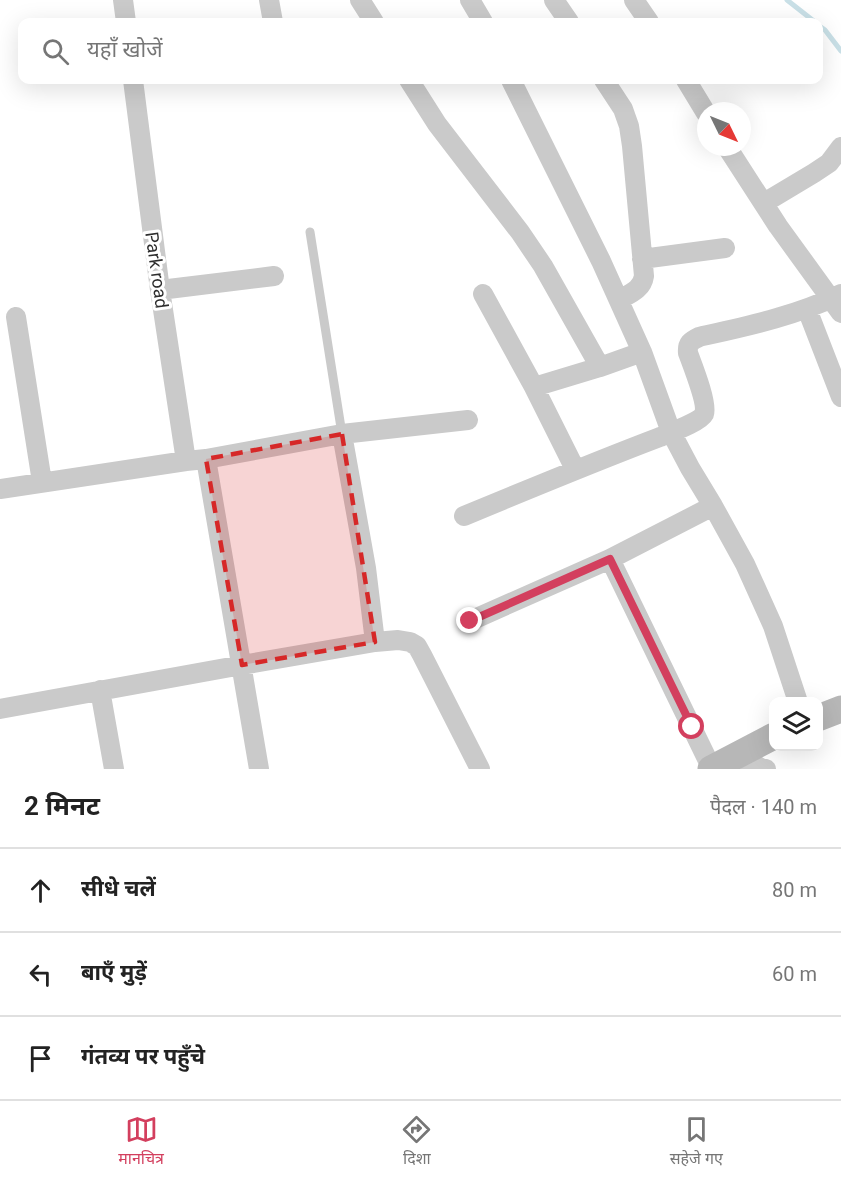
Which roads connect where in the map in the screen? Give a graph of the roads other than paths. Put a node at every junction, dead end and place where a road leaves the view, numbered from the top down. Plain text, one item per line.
1 (123, 0) edge
2 (269, 0) edge
3 (360, 0) edge
4 (470, 0) edge
5 (555, 0) edge
6 (634, 0) edge
7 (125, 18) edge
8 (272, 18) edge
9 (371, 18) edge
10 (481, 18) edge
11 (566, 18) edge
12 (646, 18) edge
13 (134, 84) edge
14 (412, 84) edge
15 (514, 84) edge
16 (607, 84) edge
17 (688, 84) edge
18 (699, 102) edge
19 (841, 147) edge
20 (733, 156) edge
21 (764, 203) junction
22 (310, 232) dead end
23 (725, 248) dead end
24 (642, 259) junction
25 (274, 276) dead end
26 (160, 290) junction
27 (483, 294) dead end
28 (619, 300) junction
29 (838, 302) edge
30 (807, 309) junction
31 (16, 317) dead end
32 (642, 352) junction
33 (600, 367) junction
34 (534, 387) junction
35 (841, 397) edge
36 (468, 420) dead end
37 (671, 432) junction
38 (342, 434) junction
39 (206, 459) junction
40 (186, 460) junction
41 (575, 469) junction
42 (42, 482) junction
43 (0, 489) edge
44 (713, 506) junction
45 (464, 516) dead end
46 (610, 559) junction
47 (470, 621) dead end
48 (375, 642) junction
49 (242, 665) junction
50 (100, 690) junction
51 (796, 697) edge
52 (0, 709) edge
53 (841, 709) edge
54 (823, 716) edge
55 (769, 739) edge
56 (738, 756) junction
57 (114, 769) edge
58 (259, 769) edge
59 (480, 769) edge
60 (712, 769) edge
61 (766, 769) edge

1 - 7 street
2 - 8 street
3 - 9 street
4 - 10 street
5 - 11 street
6 - 12 street
13 - 26 street, Park road
14 - 33 street
15 - 28 street
16 - 24 street
17 - 18 street
19 - 21 street
20 - 21 street
21 - 29 street
22 - 38 lane
23 - 24 street
24 - 28 street
25 - 26 street
26 - 40 street, Park road
27 - 34 street
28 - 32 street
29 - 30 street
30 - 35 street
30 - 37 street
31 - 42 street
32 - 33 street
32 - 37 street
33 - 34 street
34 - 41 street
36 - 38 street
37 - 41 street
37 - 44 street
38 - 39 street
38 - 48 street
39 - 40 street
39 - 49 street
40 - 42 street
41 - 45 street
42 - 43 street
44 - 46 street
44 - 51 street
46 - 47 street
46 - 60 street
48 - 49 street
48 - 59 street
49 - 50 street
49 - 58 street
50 - 52 street
50 - 57 street
53 - 54 street
55 - 56 street
56 - 60 street
56 - 61 street

